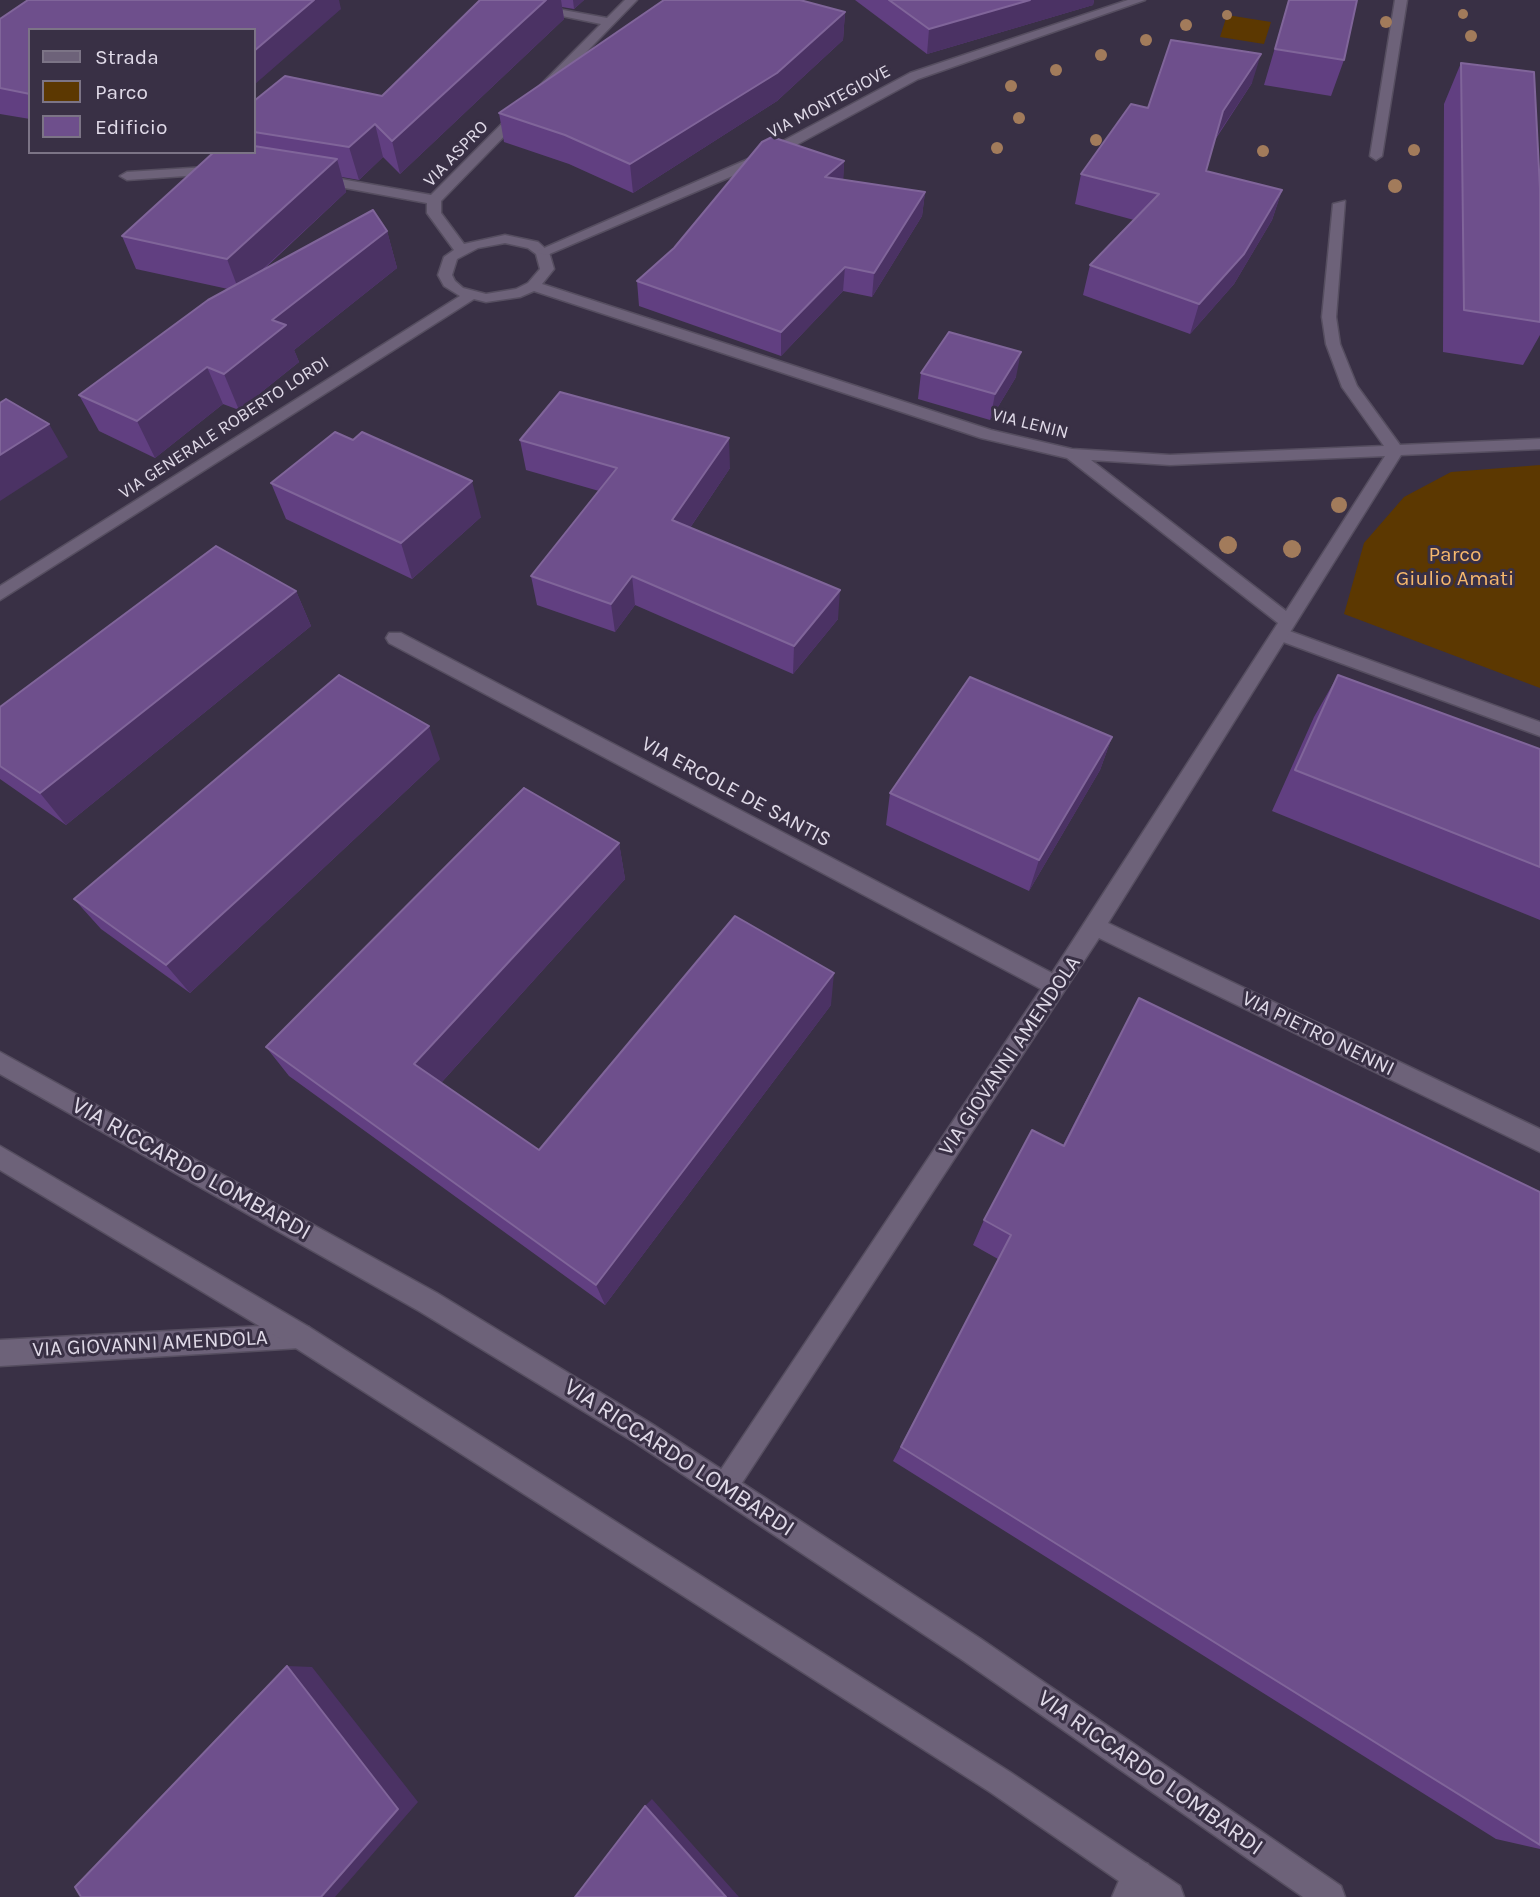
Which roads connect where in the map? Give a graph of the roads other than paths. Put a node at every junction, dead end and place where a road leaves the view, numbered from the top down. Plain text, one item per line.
1 (490, 0) edge
2 (631, 0) edge
3 (1139, 0) edge
4 (1401, 0) edge
5 (609, 22) junction
6 (1376, 156) dead end
7 (241, 171) edge
8 (127, 177) dead end
9 (307, 177) edge
10 (435, 200) junction
11 (1340, 204) dead end
12 (461, 250) junction
13 (542, 252) junction
14 (533, 286) junction
15 (471, 295) junction
16 (1540, 444) edge
17 (1396, 452) junction
18 (1072, 454) junction
19 (0, 594) edge
20 (1285, 628) junction
21 (396, 638) dead end
22 (1540, 729) edge
23 (1095, 926) junction
24 (1056, 986) junction
25 (0, 1062) edge
26 (1540, 1141) edge
27 (0, 1157) edge
28 (300, 1336) junction
29 (0, 1353) edge
30 (725, 1486) junction
31 (1132, 1886) edge
32 (1169, 1897) edge
33 (1330, 1897) edge

1 - 5 street
2 - 5 street, VIA ASPRO
3 - 13 street, VIA MONTEGIOVE
4 - 6 street
5 - 10 street, VIA ASPRO
7 - 8 street
9 - 10 street
10 - 12 street, VIA ASPRO
11 - 17 street
12 - 13 street
12 - 15 street
13 - 14 street
14 - 15 street
14 - 18 street, VIA LENIN
15 - 19 street, VIA GENERALE ROBERTO LORDI
16 - 17 street, VIA LENIN
17 - 18 street, VIA LENIN
17 - 20 street, VIA GIOVANNI AMENDOLA
18 - 20 street
20 - 22 street
20 - 23 street, VIA GIOVANNI AMENDOLA
21 - 24 street, VIA ERCOLE DE SANTIS
23 - 24 street, VIA GIOVANNI AMENDOLA
23 - 26 street, VIA PIETRO NENNI
24 - 30 street, VIA GIOVANNI AMENDOLA
25 - 30 street, VIA RICCARDO LOMBARDI
27 - 28 street
28 - 29 street, VIA GIOVANNI AMENDOLA
28 - 31 street
30 - 33 street, VIA RICCARDO LOMBARDI
31 - 32 street

